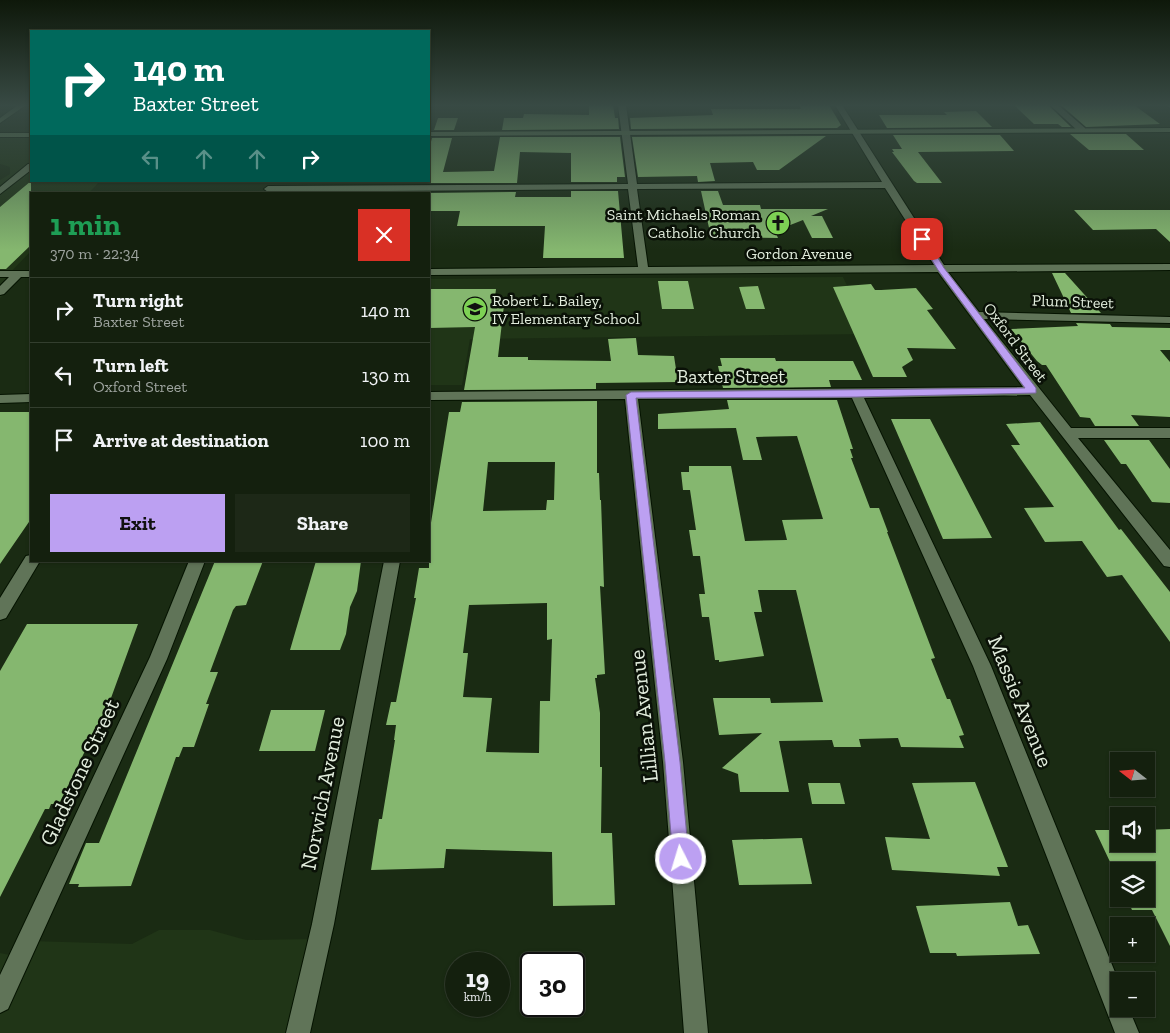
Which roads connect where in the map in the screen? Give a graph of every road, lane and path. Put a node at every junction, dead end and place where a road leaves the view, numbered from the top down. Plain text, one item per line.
1 (627, 153) edge
2 (869, 153) edge
3 (30, 167) edge
4 (890, 185) junction
5 (632, 187) junction
6 (269, 188) edge
7 (0, 192) edge
8 (1170, 267) edge
9 (643, 269) junction
10 (941, 269) junction
11 (430, 272) edge
12 (0, 274) edge
13 (18, 274) junction
14 (30, 274) edge
15 (0, 292) edge
16 (976, 315) junction
17 (1170, 320) edge
18 (1033, 391) junction
19 (856, 394) junction
20 (631, 395) junction
21 (430, 396) edge
22 (0, 398) edge
23 (30, 398) edge
24 (1066, 432) junction
25 (1170, 433) edge
26 (1170, 561) edge
27 (31, 562) edge
28 (198, 562) edge
29 (392, 562) edge
30 (0, 612) edge
31 (0, 1001) edge
32 (298, 1033) edge
33 (696, 1033) edge
34 (1127, 1033) edge

1 - 5 street
2 - 4 street, Oxford Street
3 - 7 street
4 - 5 street
4 - 10 street, Oxford Street
5 - 6 street
5 - 9 street
8 - 10 street, Gordon Avenue
9 - 10 street, Gordon Avenue
9 - 11 street, Gordon Avenue
10 - 16 street, Oxford Street
12 - 13 street
13 - 14 street
13 - 15 street
16 - 17 street, Plum Street
16 - 18 street, Oxford Street
18 - 19 street, Baxter Street
18 - 24 street, Oxford Street
19 - 20 street, Baxter Street
19 - 34 street, Massie Avenue
20 - 21 street, Baxter Street
20 - 33 street, Lillian Avenue
22 - 23 street
24 - 25 street
24 - 26 street, Oxford Street
27 - 30 street
28 - 31 street, Gladstone Street
29 - 32 street, Norwich Avenue

